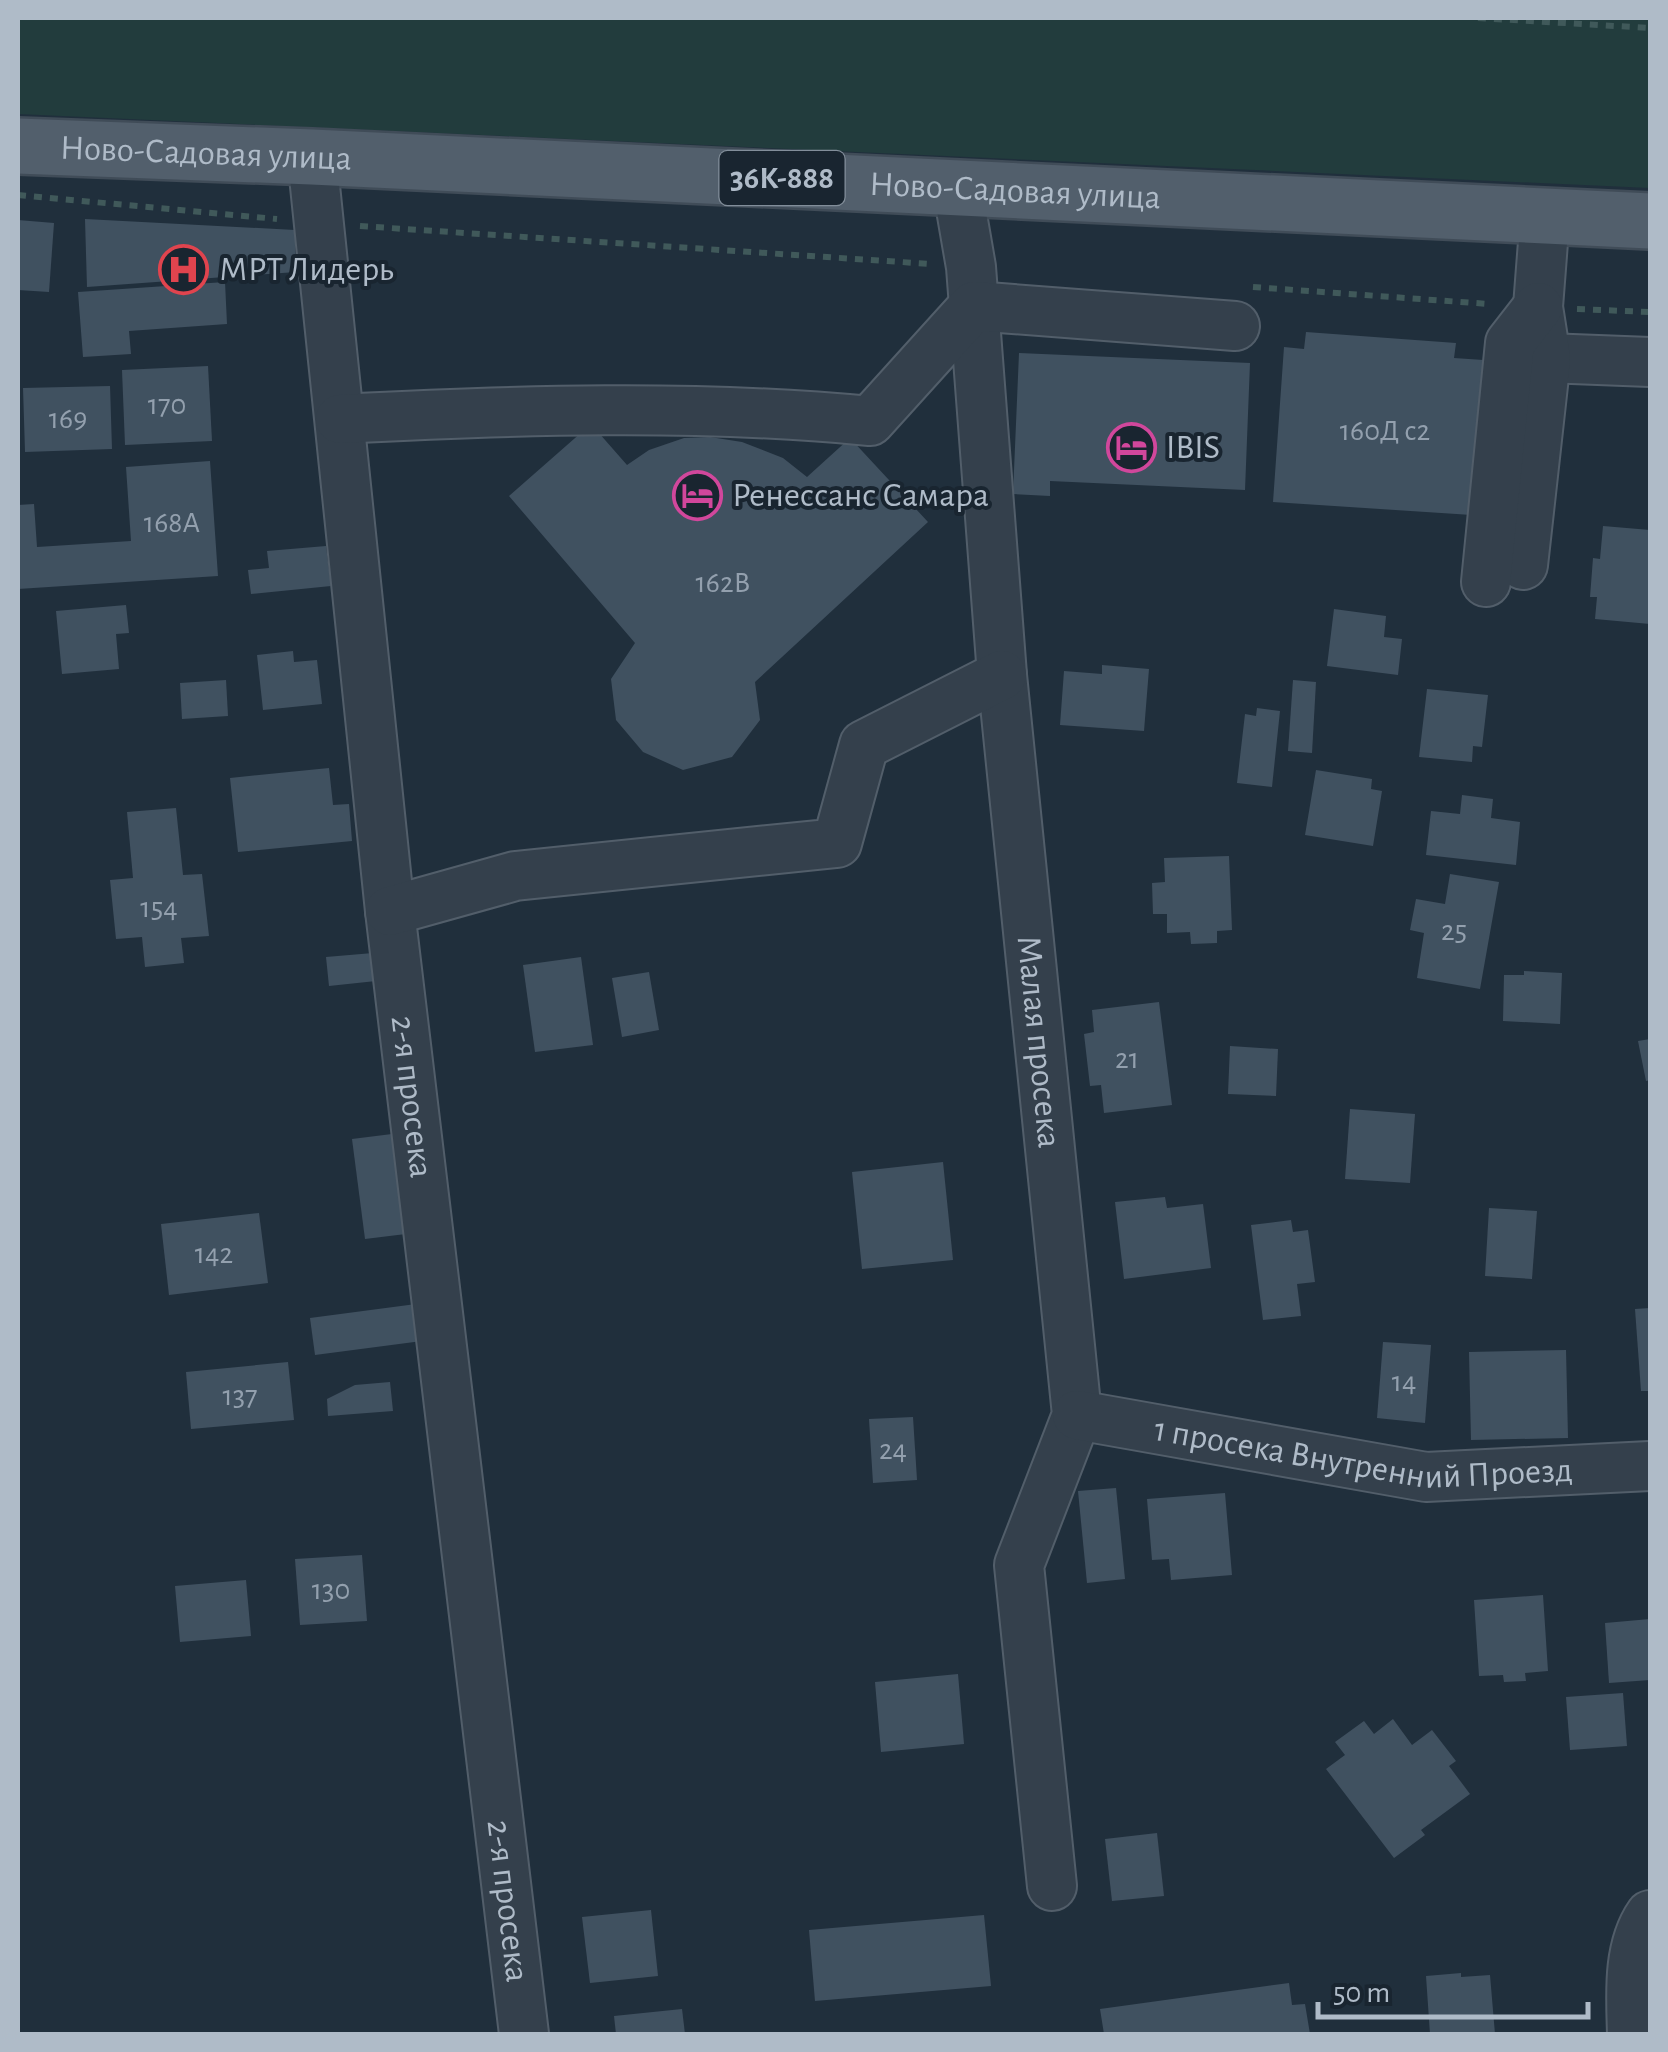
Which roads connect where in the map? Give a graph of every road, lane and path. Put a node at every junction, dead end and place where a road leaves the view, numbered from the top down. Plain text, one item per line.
1 (1478, 18) edge
2 (1650, 28) edge
3 (18, 146) edge
4 (312, 157) junction
5 (957, 186) junction
6 (18, 195) edge
7 (1545, 216) junction
8 (1650, 221) edge
9 (320, 223) junction
10 (973, 287) junction
11 (1240, 306) joint
12 (1538, 308) junction
13 (1650, 312) edge
14 (1546, 358) junction
15 (1650, 362) edge
16 (340, 419) junction
17 (1002, 675) junction
18 (390, 910) junction
19 (1078, 1415) junction
20 (1650, 1466) edge
21 (1052, 1886) dead end
22 (1650, 1915) edge
23 (524, 2034) edge
24 (1632, 2034) edge

1 - 2 path
3 - 4 main road, Ново-Садовая улица / 36К-888
4 - 5 main road, Ново-Садовая улица / 36К-888
4 - 9 street, 2-я просека
5 - 7 main road, Ново-Садовая улица / 36К-888
5 - 10 street, Малая просека
6 - 9 path
7 - 8 main road, Ново-Садовая улица / 36К-888
7 - 12 street
9 - 10 path
9 - 16 street, 2-я просека
10 - 11 street
10 - 16 street
10 - 17 street, Малая просека
11 - 12 path
12 - 13 path
12 - 14 street
12 - 14 street
14 - 15 street
16 - 18 street, 2-я просека
17 - 18 street
17 - 19 street, Малая просека
18 - 23 street, 2-я просека
19 - 20 street, 1 просека Внутренний Проезд
19 - 21 street, Малая просека
22 - 24 street

